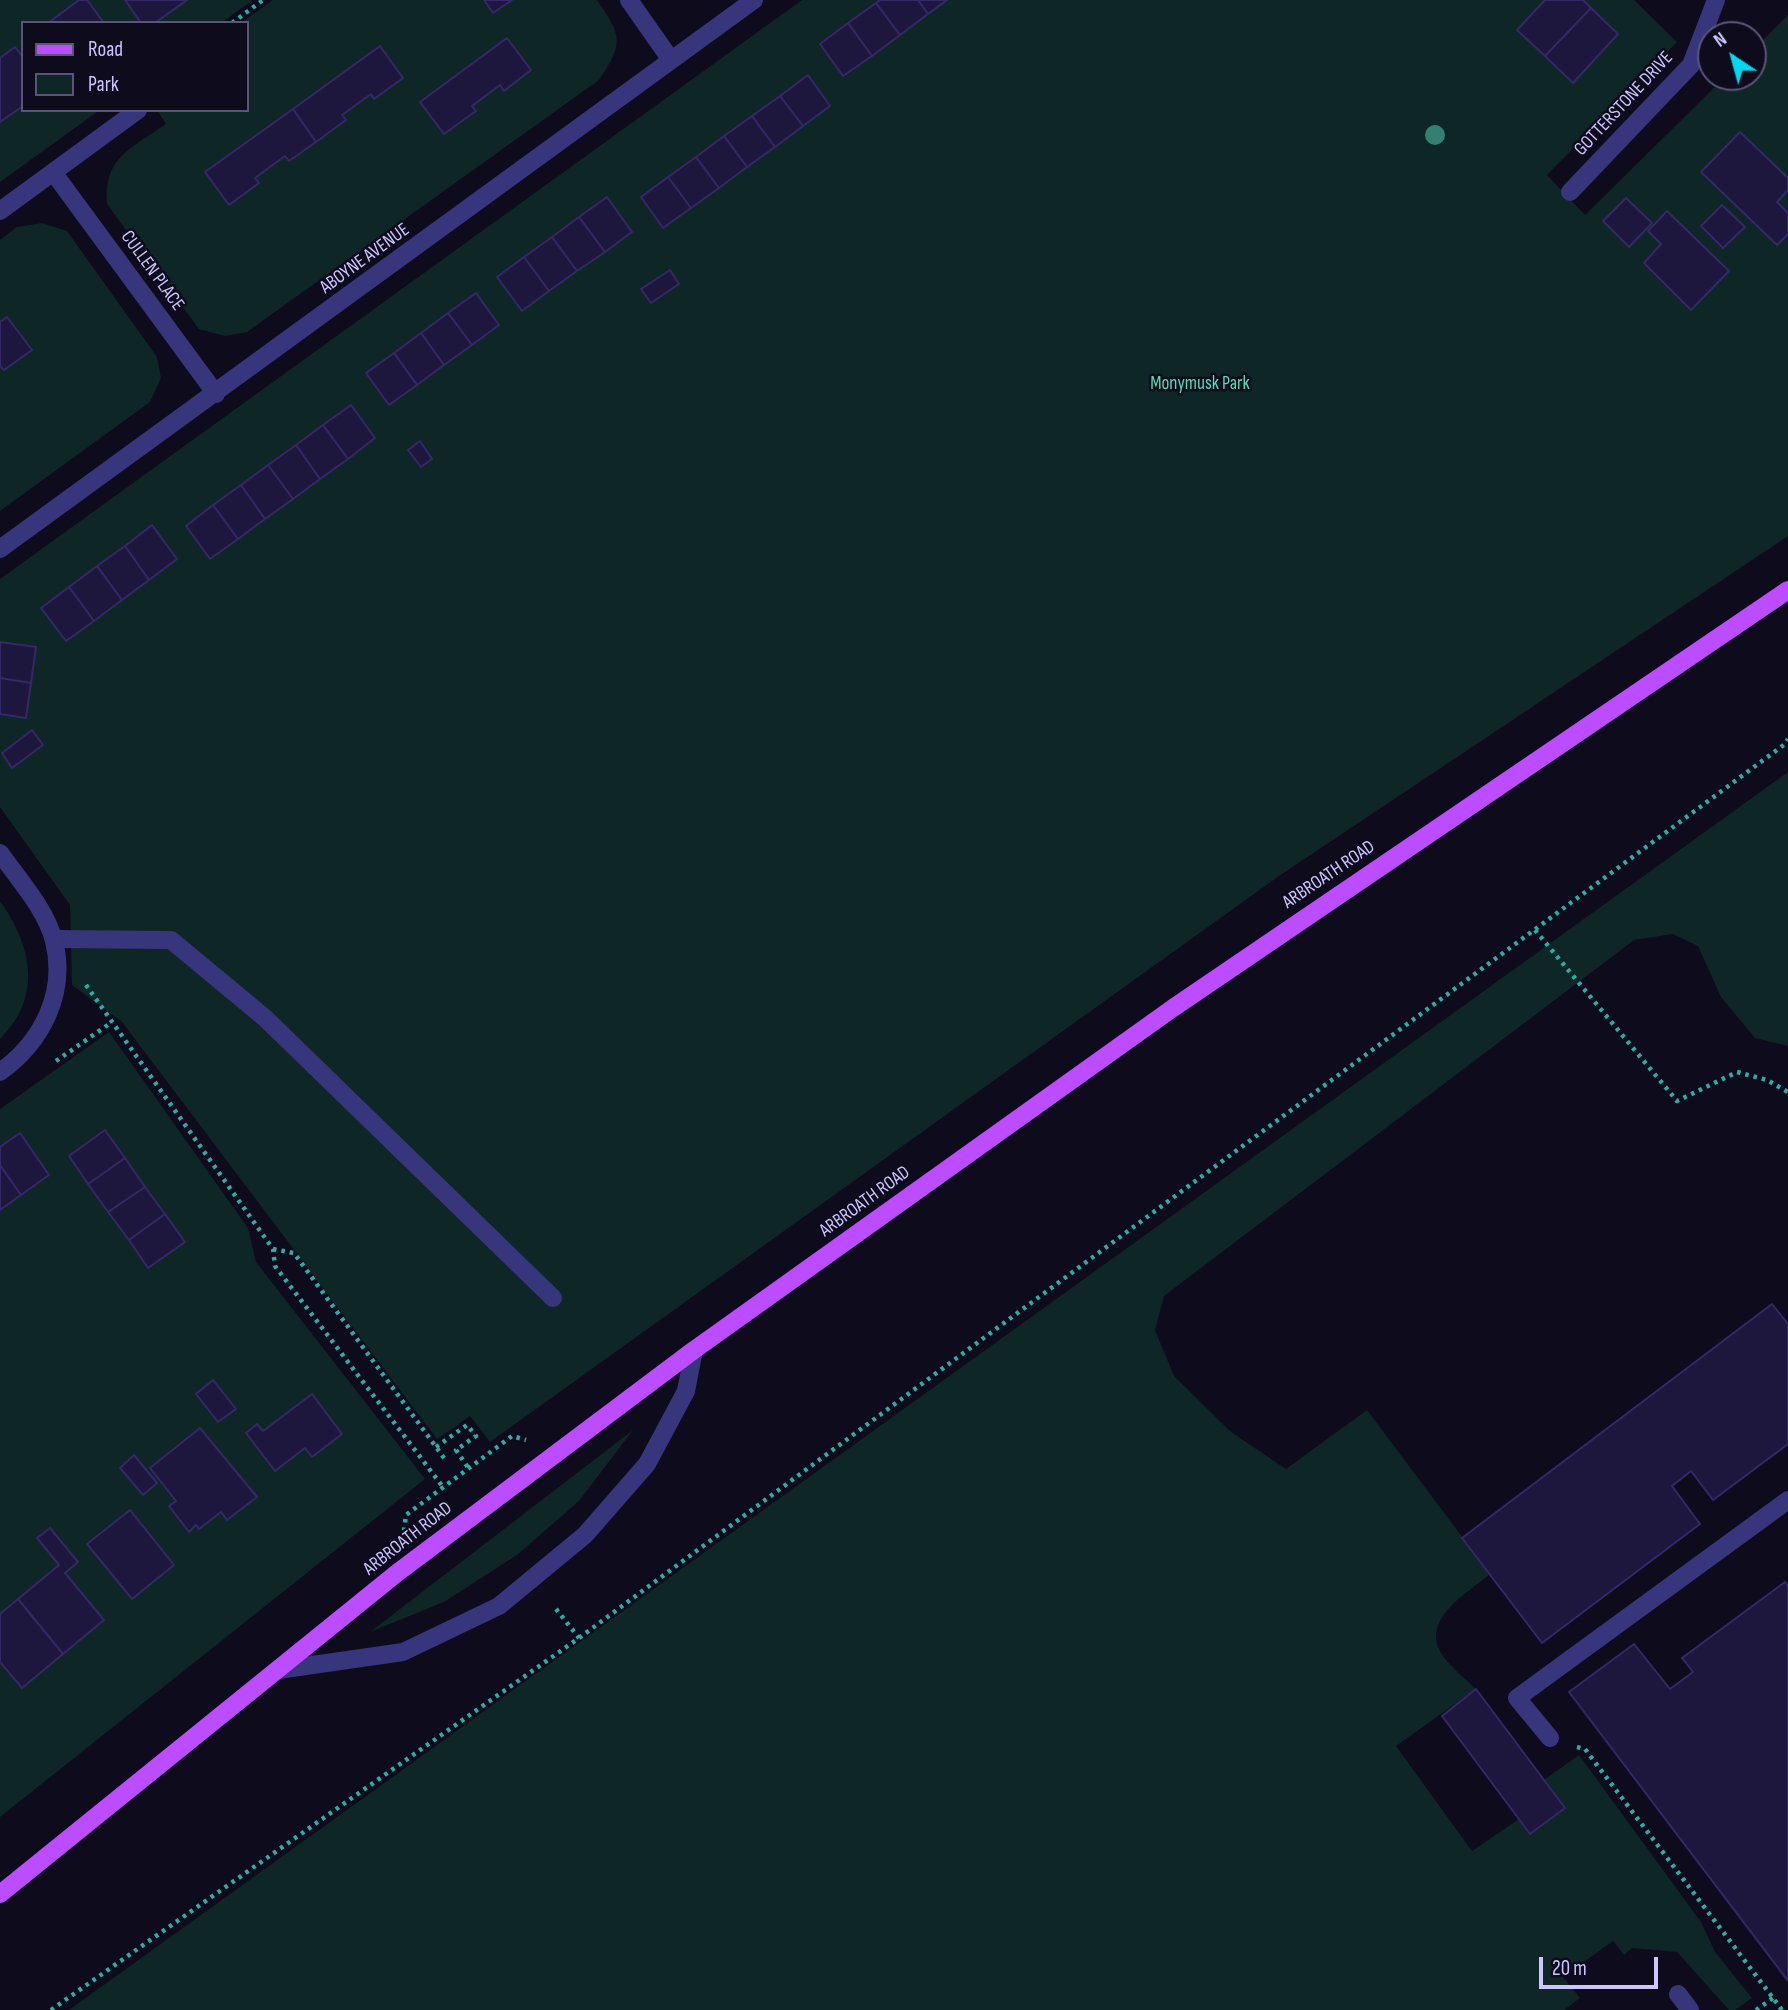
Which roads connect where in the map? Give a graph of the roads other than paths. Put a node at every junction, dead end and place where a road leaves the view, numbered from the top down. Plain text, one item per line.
1 (629, 0) edge
2 (754, 0) edge
3 (1716, 0) edge
4 (671, 60) junction
5 (135, 112) edge
6 (53, 172) junction
7 (1570, 192) dead end
8 (0, 211) edge
9 (216, 394) junction
10 (0, 549) edge
11 (1788, 590) edge
12 (0, 853) edge
13 (54, 939) junction
14 (0, 1072) edge
15 (553, 1298) dead end
16 (694, 1350) junction
17 (1788, 1500) edge
18 (278, 1670) junction
19 (1550, 1738) road end
20 (0, 1894) edge
21 (1678, 1994) dead end
22 (1690, 2010) edge

1 - 4 street
2 - 4 street, ABOYNE AVENUE
3 - 7 street, GOTTERSTONE DRIVE
4 - 9 street, ABOYNE AVENUE
5 - 6 street
6 - 8 street
6 - 9 street, CULLEN PLACE
9 - 10 street, ABOYNE AVENUE
11 - 16 main road, ARBROATH ROAD
12 - 13 street
13 - 14 street
13 - 15 street
16 - 18 main road, ARBROATH ROAD
16 - 18 street
17 - 19 street
18 - 20 main road, ARBROATH ROAD
21 - 22 street

